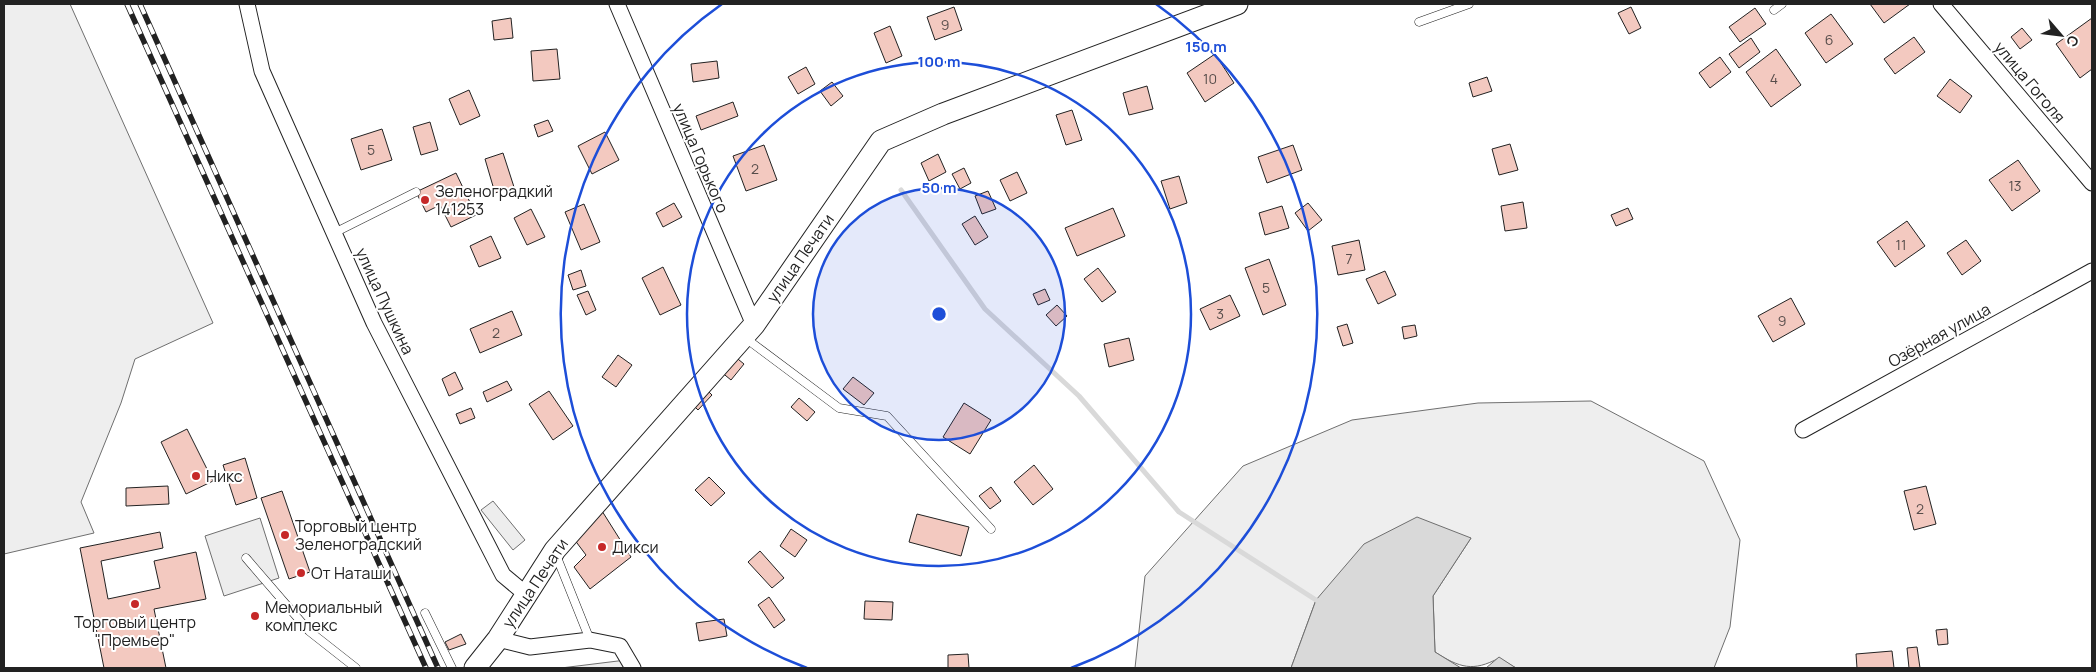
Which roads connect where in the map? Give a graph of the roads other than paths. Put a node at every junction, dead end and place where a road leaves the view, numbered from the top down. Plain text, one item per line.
1 (247, 4) edge
2 (617, 4) edge
3 (1237, 4) edge
4 (1468, 4) edge
5 (1782, 4) edge
6 (1941, 4) edge
7 (1774, 10) dead end
8 (1419, 22) dead end
9 (2092, 183) edge
10 (416, 192) dead end
11 (334, 233) junction
12 (2092, 271) edge
13 (748, 330) junction
14 (1803, 430) dead end
15 (991, 529) dead end
16 (555, 550) junction
17 (246, 558) dead end
18 (527, 594) junction
19 (425, 613) dead end
20 (498, 639) junction
21 (590, 640) junction
22 (356, 668) edge
23 (452, 668) edge
24 (475, 668) edge
25 (633, 668) edge

1 - 11 street, улица Пушкина
2 - 13 street, улица Горького
3 - 13 street, улица Печати
4 - 8 lane
5 - 7 lane
6 - 9 street, улица Гоголя
10 - 11 lane
11 - 18 street, улица Пушкина
12 - 14 street, Озёрная улица
13 - 15 lane
13 - 16 street, улица Печати
16 - 18 street, улица Печати
16 - 21 lane
17 - 22 lane
18 - 20 street, улица Печати
19 - 23 lane
20 - 21 street
20 - 24 street, улица Печати
21 - 25 street

